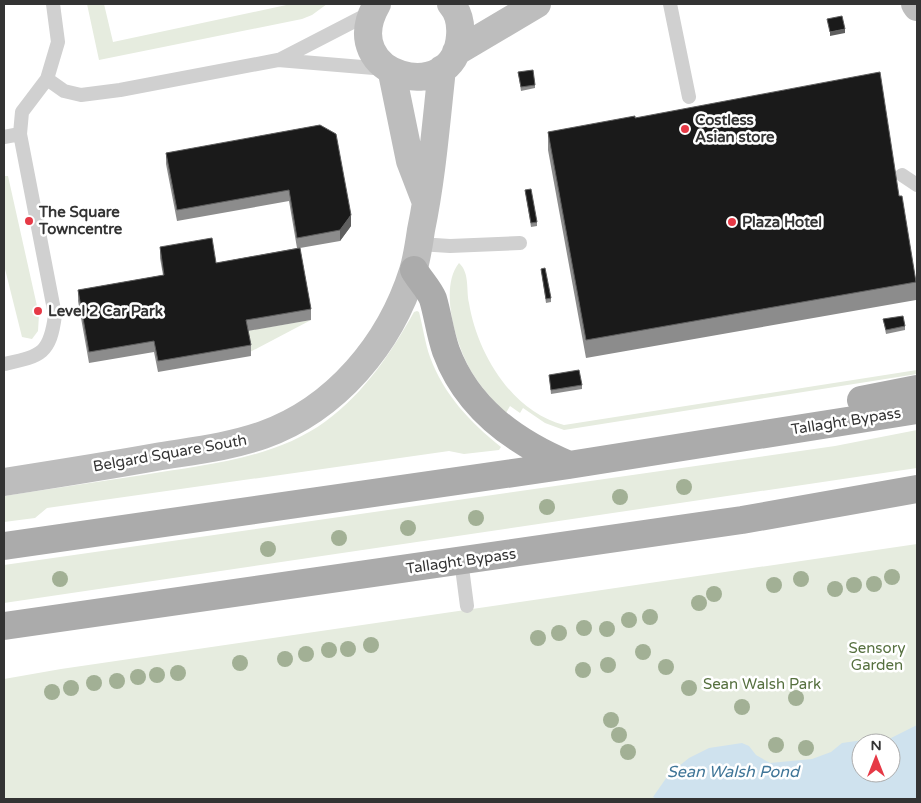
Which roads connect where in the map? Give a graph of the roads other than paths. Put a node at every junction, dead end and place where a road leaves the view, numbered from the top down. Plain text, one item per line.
1 (451, 4) edge
2 (537, 4) edge
3 (670, 4) edge
4 (915, 4) edge
5 (50, 6) edge
6 (917, 7) edge
7 (375, 8) edge
8 (278, 60) junction
9 (449, 61) junction
10 (389, 71) junction
11 (47, 79) junction
12 (689, 97) dead end
13 (20, 134) junction
14 (4, 137) edge
15 (902, 175) dead end
16 (917, 185) edge
17 (426, 204) junction
18 (520, 243) dead end
19 (419, 244) junction
20 (414, 270) junction
21 (4, 364) edge
22 (917, 389) edge
23 (917, 410) edge
24 (685, 446) junction
25 (568, 465) junction
26 (4, 482) edge
27 (917, 489) edge
28 (4, 546) edge
29 (461, 560) junction
30 (468, 606) dead end
31 (4, 626) edge

1 - 9 street, Belgard Square South
2 - 9 street
3 - 12 lane
4 - 6 street
5 - 11 lane
7 - 8 lane
7 - 10 street
8 - 10 lane
8 - 11 lane
9 - 10 street
9 - 17 street, Belgard Square South
10 - 17 street
11 - 13 lane
13 - 14 lane
13 - 21 lane
15 - 16 lane
17 - 19 street, Belgard Square South
18 - 19 lane
19 - 20 street, Belgard Square South
20 - 25 main road
20 - 26 street, Belgard Square South
22 - 24 main road
23 - 24 main road, Tallaght Bypass
24 - 25 main road, Tallaght Bypass
25 - 28 main road, Tallaght Bypass
27 - 29 main road, Tallaght Bypass
29 - 30 lane
29 - 31 main road, Tallaght Bypass

